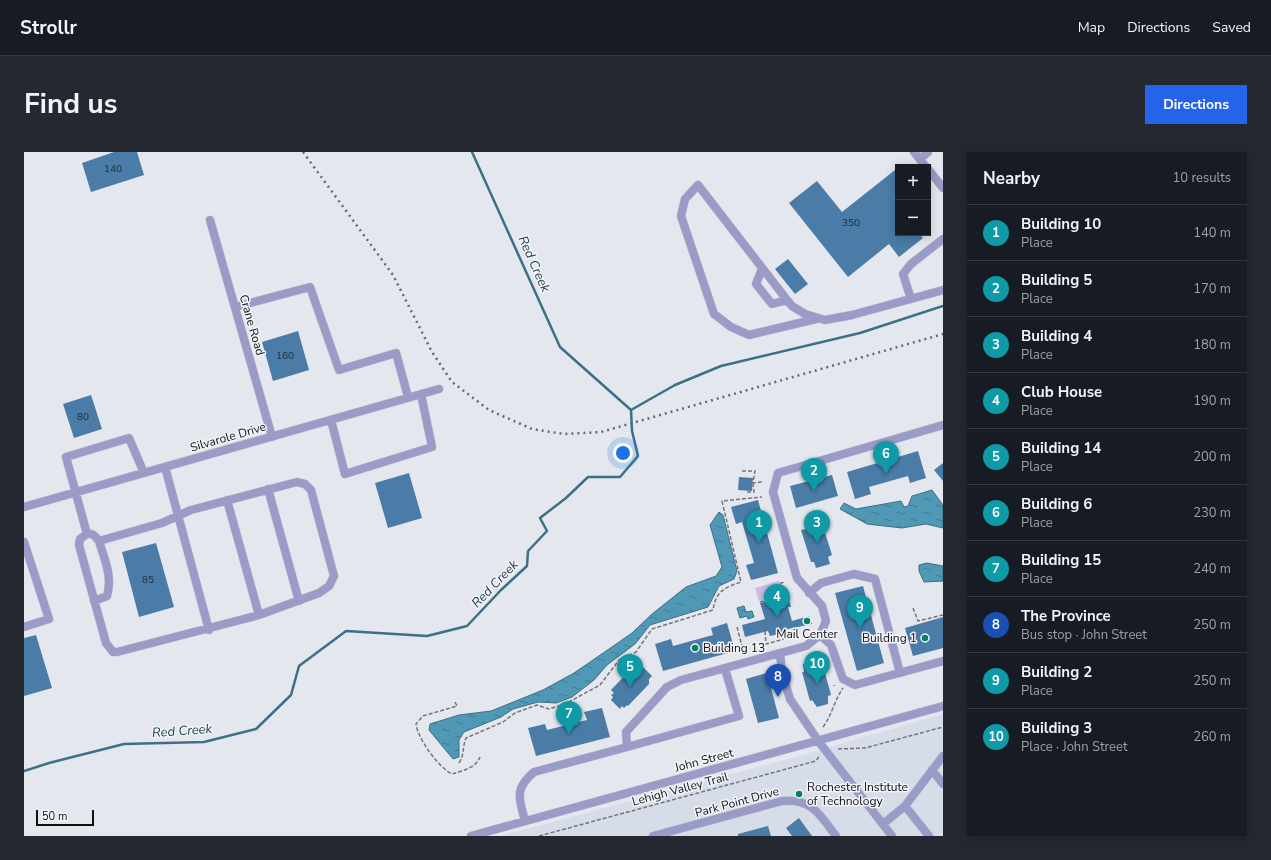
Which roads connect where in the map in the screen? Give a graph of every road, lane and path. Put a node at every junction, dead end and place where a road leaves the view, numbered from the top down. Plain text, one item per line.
1 (914, 152) edge
2 (928, 152) edge
3 (920, 159) junction
4 (924, 164) edge
5 (931, 173) edge
6 (943, 188) edge
7 (210, 220) dead end
8 (943, 239) edge
9 (762, 269) junction
10 (943, 290) edge
11 (911, 299) junction
12 (787, 300) junction
13 (235, 307) junction
14 (816, 319) junction
15 (439, 389) dead end
16 (421, 394) junction
17 (408, 397) junction
18 (331, 420) junction
19 (943, 425) edge
20 (272, 437) junction
21 (165, 467) junction
22 (742, 471) dead end
23 (144, 473) junction
24 (762, 482) dead end
25 (753, 483) junction
26 (268, 489) junction
27 (747, 492) dead end
28 (76, 493) junction
29 (762, 497) dead end
30 (228, 500) junction
31 (24, 507) edge
32 (177, 514) junction
33 (87, 534) junction
34 (99, 541) junction
35 (24, 542) edge
36 (27, 561) edge
37 (785, 582) dead end
38 (809, 593) junction
39 (94, 601) junction
40 (300, 601) junction
41 (760, 602) dead end
42 (913, 608) dead end
43 (259, 615) junction
44 (943, 615) edge
45 (24, 627) edge
46 (737, 627) dead end
47 (209, 630) junction
48 (765, 632) dead end
49 (820, 635) junction
50 (784, 639) dead end
51 (775, 642) junction
52 (743, 650) dead end
53 (778, 650) junction
54 (943, 661) edge
55 (724, 669) junction
56 (900, 673) junction
57 (844, 686) dead end
58 (454, 702) dead end
59 (943, 706) edge
60 (824, 727) dead end
61 (943, 727) edge
62 (819, 742) junction
63 (627, 747) junction
64 (838, 749) dead end
65 (821, 754) dead end
66 (943, 756) edge
67 (480, 757) dead end
68 (459, 763) dead end
69 (932, 770) junction
70 (943, 784) edge
71 (905, 806) junction
72 (525, 821) junction
73 (883, 824) junction
74 (471, 836) edge
75 (540, 836) edge
76 (653, 836) edge
77 (836, 836) edge
78 (891, 836) edge
79 (929, 836) edge

1 - 3 street
2 - 3 street
3 - 4 street
5 - 6 street
7 - 13 street, Crane Road
8 - 11 street
9 - 12 street
9 - 12 street
9 - 14 street
10 - 11 street
11 - 14 street
12 - 14 street
13 - 17 street
13 - 20 street, Crane Road
15 - 16 street, Silvarole Drive
16 - 17 street, Silvarole Drive
16 - 18 street
17 - 18 street, Silvarole Drive
18 - 20 street, Silvarole Drive
19 - 38 street
20 - 21 street, Silvarole Drive
21 - 23 street, Silvarole Drive
21 - 32 street
22 - 25 path
23 - 28 street, Silvarole Drive
23 - 28 street
24 - 25 path
25 - 27 path
26 - 30 street
26 - 40 street
26 - 40 street
28 - 31 street, Silvarole Drive
28 - 33 street
29 - 68 path
30 - 32 street
30 - 43 street
32 - 34 street
32 - 47 street
33 - 34 street
33 - 39 street
34 - 39 street
35 - 36 street
36 - 45 street
37 - 41 path
38 - 49 street
38 - 56 street
39 - 47 street
40 - 43 street
42 - 44 path
43 - 47 street
46 - 52 path
48 - 51 path
49 - 53 street
49 - 56 street
50 - 51 path
51 - 53 path
53 - 55 street
53 - 62 street
54 - 56 street
55 - 63 street
55 - 63 street
57 - 60 path
58 - 67 path
59 - 62 street, John Street
61 - 64 path
62 - 72 street, John Street
62 - 73 street
63 - 72 street
65 - 75 path, Lehigh Valley Trail
66 - 69 street
69 - 70 street
69 - 71 street
71 - 73 street
71 - 79 street
72 - 74 street, John Street
73 - 78 street
76 - 77 street, Park Point Drive

